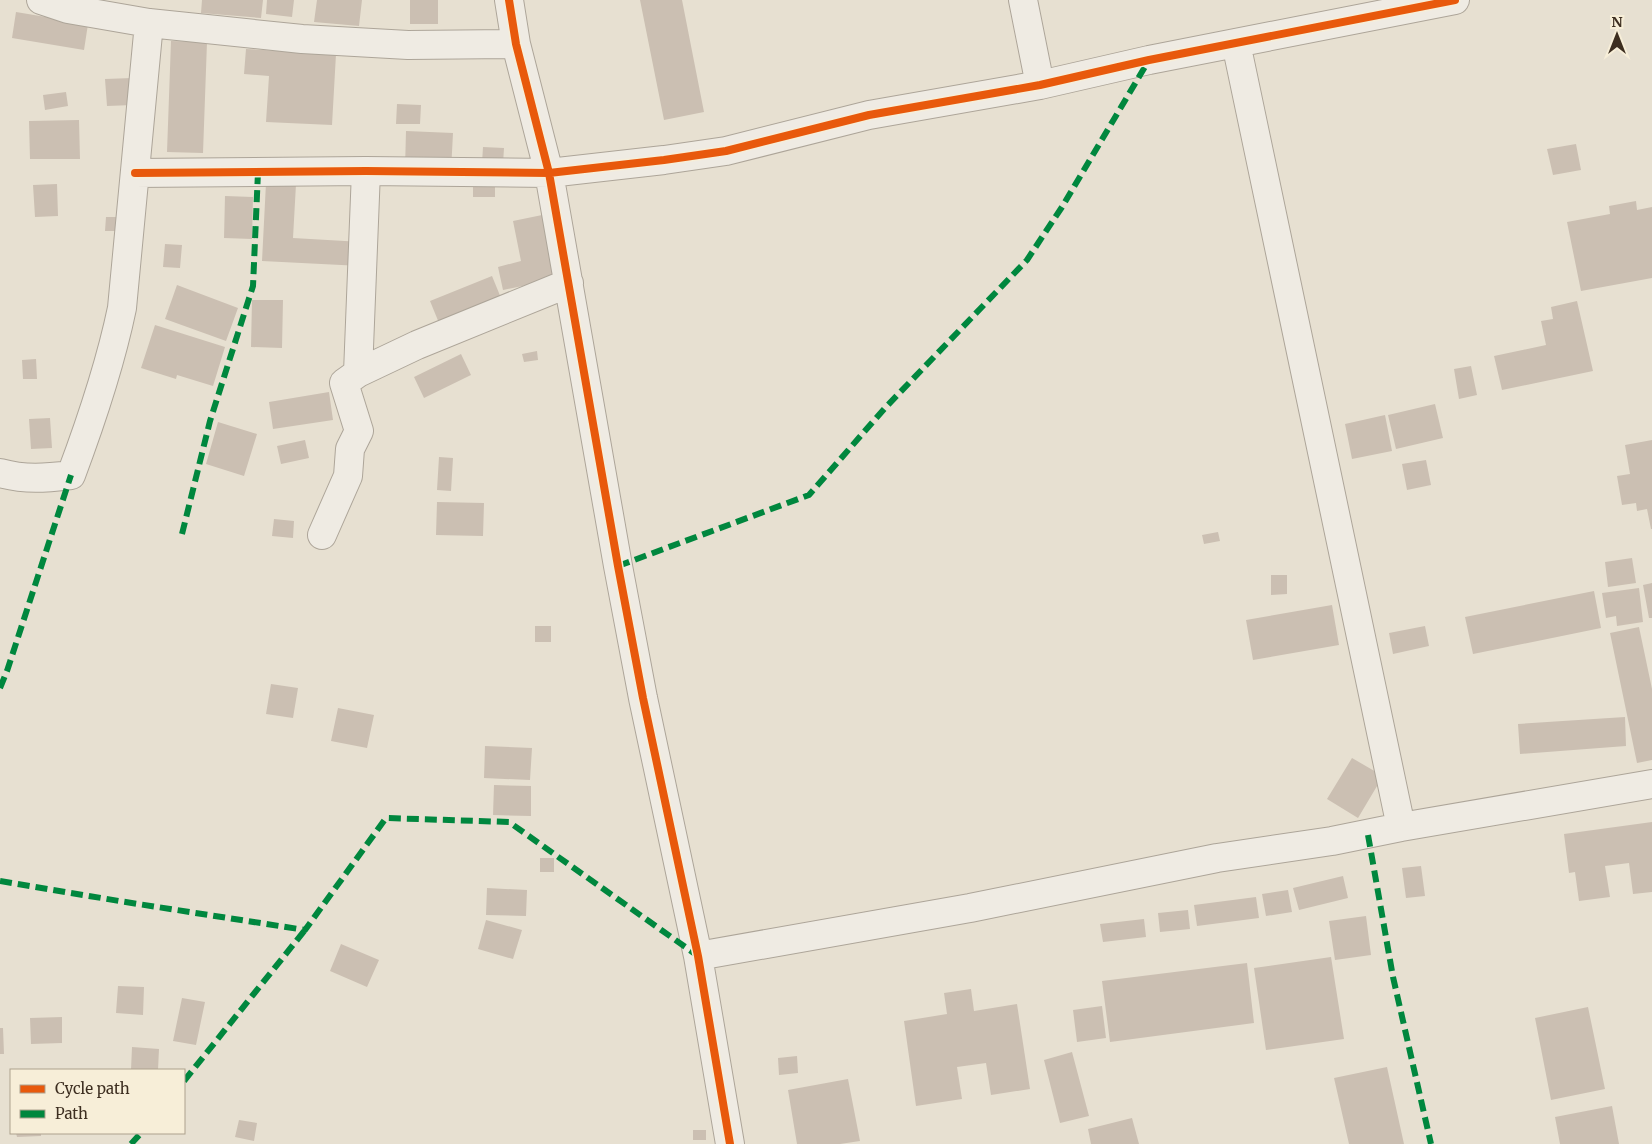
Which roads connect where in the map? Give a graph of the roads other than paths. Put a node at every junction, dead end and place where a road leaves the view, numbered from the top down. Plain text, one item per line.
1 (41, 0) edge
2 (509, 0) edge
3 (1023, 0) edge
4 (1455, 0) edge
5 (118, 9) edge
6 (149, 23) junction
7 (1236, 43) junction
8 (516, 44) junction
9 (1040, 85) junction
10 (366, 171) junction
11 (135, 173) junction
12 (549, 173) junction
13 (569, 283) junction
14 (358, 373) junction
15 (0, 473) edge
16 (322, 535) dead end
17 (1652, 784) edge
18 (1402, 827) junction
19 (698, 956) junction
20 (730, 1144) edge

1 - 5 street
2 - 8 street
3 - 9 street
4 - 7 street
5 - 6 street
6 - 8 street
6 - 11 street
7 - 9 street
7 - 18 street
8 - 12 street
9 - 12 street
10 - 11 street
10 - 12 street
10 - 14 street
11 - 15 street
12 - 13 street
13 - 14 street
13 - 19 street
14 - 16 street
17 - 18 street
18 - 19 street
19 - 20 street

